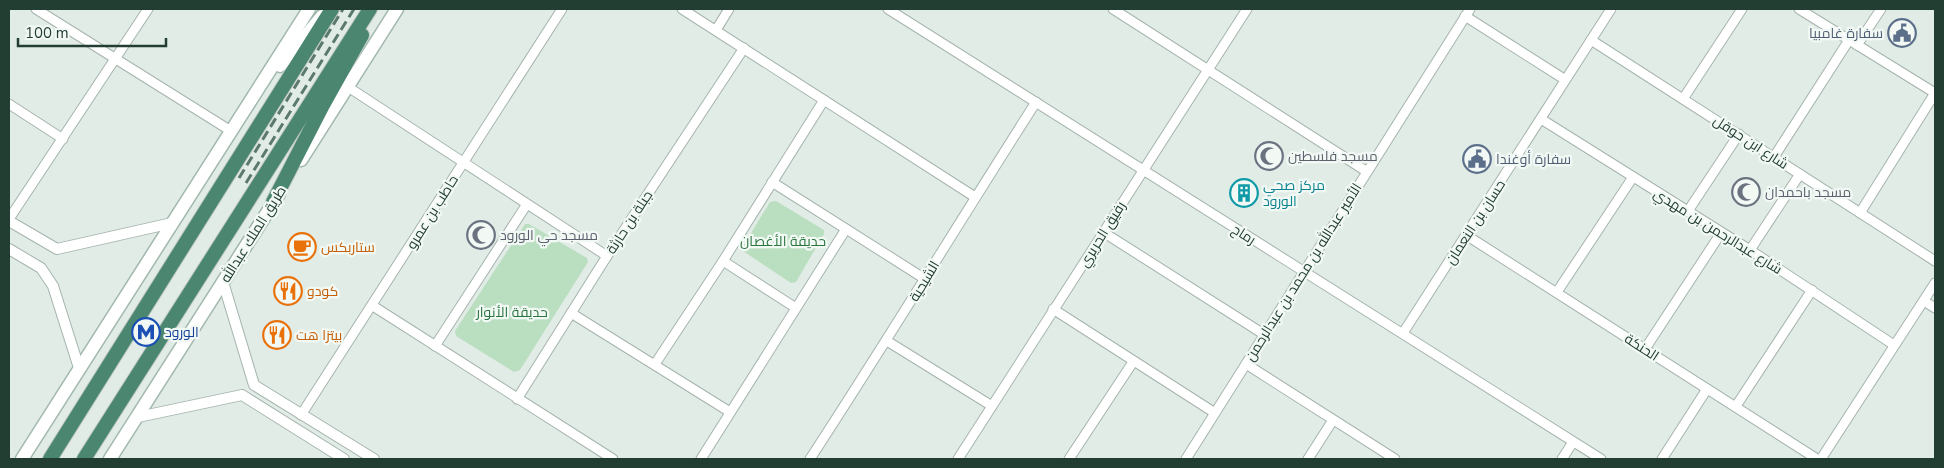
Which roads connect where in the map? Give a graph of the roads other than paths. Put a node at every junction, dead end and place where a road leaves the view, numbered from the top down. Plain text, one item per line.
1 (36, 9) edge
2 (148, 9) edge
3 (309, 9) edge
4 (330, 9) edge
5 (371, 9) edge
6 (397, 9) edge
7 (562, 9) edge
8 (682, 9) edge
9 (729, 9) edge
10 (888, 9) edge
11 (1113, 9) edge
12 (1247, 9) edge
13 (1611, 9) edge
14 (1742, 9) edge
15 (1798, 9) edge
16 (1881, 9) edge
17 (1468, 12) edge
18 (716, 30) junction
19 (1591, 40) junction
20 (1853, 42) junction
21 (744, 48) junction
22 (116, 59) junction
23 (1208, 70) junction
24 (1564, 79) junction
25 (348, 88) junction
26 (1935, 93) edge
27 (1683, 99) junction
28 (824, 100) junction
29 (1036, 102) junction
30 (9, 104) edge
31 (247, 106) junction
32 (1541, 119) junction
33 (231, 131) junction
34 (1738, 134) junction
35 (63, 139) junction
36 (1774, 157) junction
37 (464, 163) junction
38 (1142, 170) junction
39 (1366, 171) junction
40 (1800, 174) junction
41 (1633, 177) junction
42 (772, 182) junction
43 (975, 197) junction
44 (273, 202) junction
45 (527, 204) junction
46 (1688, 211) junction
47 (1860, 213) junction
48 (9, 220) edge
49 (172, 223) junction
50 (846, 228) junction
51 (1103, 232) junction
52 (1721, 233) junction
53 (1466, 235) junction
54 (9, 249) edge
55 (1750, 250) junction
56 (607, 256) junction
57 (723, 261) junction
58 (1935, 261) edge
59 (1304, 271) junction
60 (925, 279) junction
61 (223, 282) junction
62 (1935, 283) edge
63 (1812, 290) junction
64 (1557, 292) junction
65 (1924, 301) junction
66 (373, 306) junction
67 (796, 308) junction
68 (1935, 308) edge
69 (1053, 309) junction
70 (571, 312) junction
71 (1403, 333) junction
72 (1265, 335) junction
73 (887, 341) junction
74 (1894, 345) junction
75 (435, 346) junction
76 (1645, 349) junction
77 (1132, 362) junction
78 (655, 364) junction
79 (1246, 364) junction
80 (79, 368) junction
81 (1707, 389) junction
82 (517, 398) junction
83 (992, 406) junction
84 (1736, 406) junction
85 (730, 412) junction
86 (1215, 413) junction
87 (301, 415) junction
88 (138, 416) junction
89 (1333, 420) junction
90 (1574, 442) junction
91 (115, 457) edge
92 (22, 459) edge
93 (50, 459) edge
94 (84, 459) edge
95 (344, 459) edge
96 (374, 459) edge
97 (613, 459) edge
98 (701, 459) edge
99 (810, 459) edge
100 (958, 459) edge
101 (1069, 459) edge
102 (1186, 459) edge
103 (1308, 459) edge
104 (1396, 459) edge
105 (1562, 459) edge
106 (1601, 459) edge
107 (1662, 459) edge
108 (1817, 459) edge
109 (1821, 459) edge

1 - 22 street
2 - 22 street
3 - 31 main road
4 - 31 main road
4 - 93 highway
5 - 44 highway
5 - 94 highway, طريق الملك عبدالله
6 - 25 main road, طريق الملك عبدالله
7 - 37 street, حاطب بن عمرو
8 - 18 street
9 - 18 street
10 - 29 street, رماح
11 - 23 street
12 - 23 street, رفيق الحريري
13 - 19 street, حسان بن النعمان
14 - 27 street
15 - 20 street
16 - 20 street
17 - 24 street
17 - 39 street, الأمير عبدالله بن محمد بن عبدالرحمن
18 - 21 street
19 - 24 street, حسان بن النعمان
19 - 27 street, شارع ابن حوقل
20 - 26 street
20 - 36 street
21 - 28 street
21 - 56 street, جبلة بن حارثة
22 - 33 street
22 - 35 street
23 - 38 street, رفيق الحريري
23 - 39 street
24 - 32 street, حسان بن النعمان
25 - 37 street
25 - 44 main road, طريق الملك عبدالله
26 - 47 street
27 - 34 street, شارع ابن حوقل
28 - 42 street
28 - 43 street
29 - 38 street, رماح
29 - 43 street, الشيحية
30 - 35 street
31 - 33 main road
32 - 41 street, شارع عبدالرحمن بن مهدي
32 - 53 street, حسان بن النعمان
33 - 49 main road
34 - 36 street, شارع ابن حوقل
34 - 46 street
35 - 48 street
36 - 40 street, شارع ابن حوقل
37 - 45 street
37 - 66 street, حاطب بن عمرو
38 - 51 street, رفيق الحريري
38 - 59 street, رماح
39 - 59 street, الأمير عبدالله بن محمد بن عبدالرحمن
40 - 47 street, شارع ابن حوقل
40 - 55 street
41 - 46 street, شارع عبدالرحمن بن مهدي
41 - 64 street
42 - 50 street
42 - 57 street
43 - 60 street, الشيحية
44 - 61 main road, طريق الملك عبدالله
45 - 56 street
45 - 75 street
46 - 52 street, شارع عبدالرحمن بن مهدي
47 - 58 street, شارع ابن حوقل
48 - 49 street
49 - 80 main road
50 - 60 street
50 - 67 street
51 - 69 street, رفيق الحريري
51 - 72 street
52 - 55 street, شارع عبدالرحمن بن مهدي
52 - 76 street
53 - 64 street, الحنكة
53 - 71 street, حسان بن النعمان
54 - 80 street
55 - 63 street, شارع عبدالرحمن بن مهدي
56 - 70 street, جبلة بن حارثة
57 - 67 street
57 - 78 street
59 - 71 street, رماح
59 - 72 street, الأمير عبدالله بن محمد بن عبدالرحمن
60 - 73 street, الشيحية
61 - 87 street
61 - 88 main road, طريق الملك عبدالله
62 - 65 street
63 - 74 street, شارع عبدالرحمن بن مهدي
63 - 84 street
64 - 76 street, الحنكة
65 - 68 street
65 - 74 street
66 - 75 street
66 - 87 street, حاطب بن عمرو
67 - 85 street
69 - 77 street
69 - 83 street, رفيق الحريري
70 - 78 street
70 - 82 street, جبلة بن حارثة
71 - 90 street, رماح
72 - 79 street, الأمير عبدالله بن محمد بن عبدالرحمن
73 - 83 street
73 - 99 street, الشيحية
74 - 109 street
75 - 82 street
76 - 81 street, الحنكة
77 - 86 street
77 - 101 street
78 - 85 street
79 - 86 street, الأمير عبدالله بن محمد بن عبدالرحمن
79 - 89 street
80 - 92 main road
81 - 84 street, الحنكة
81 - 107 street
82 - 97 street
83 - 100 street, رفيق الحريري
84 - 108 street, الحنكة
85 - 98 street
86 - 102 street, الأمير عبدالله بن محمد بن عبدالرحمن
87 - 96 street
88 - 91 main road, طريق الملك عبدالله
88 - 95 street
89 - 103 street
89 - 104 street
90 - 105 street
90 - 106 street, رماح

